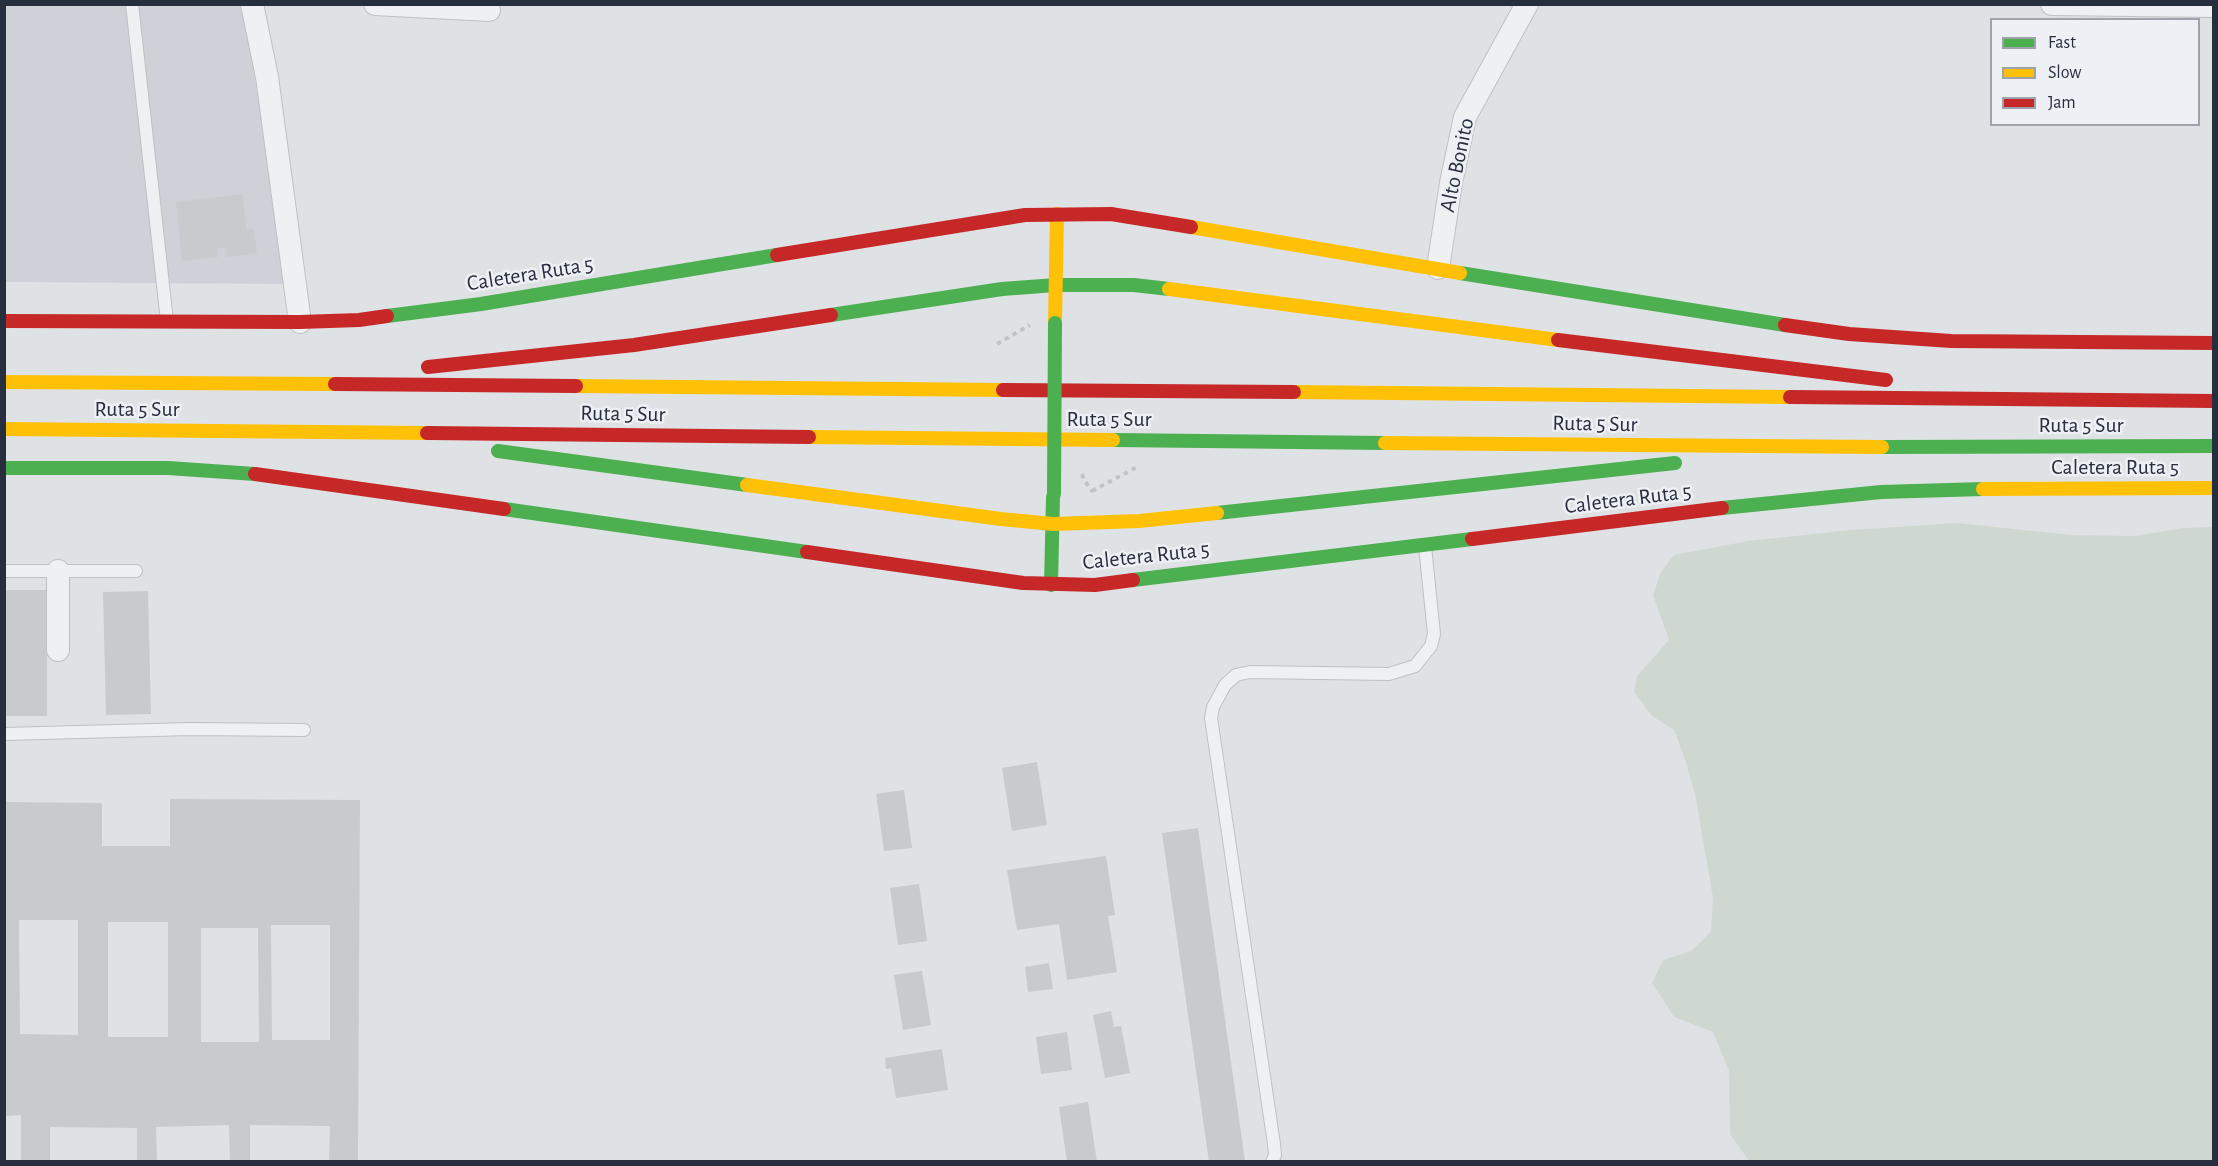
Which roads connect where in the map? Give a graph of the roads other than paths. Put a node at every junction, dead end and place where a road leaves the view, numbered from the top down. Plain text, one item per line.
1 (132, 4) edge
2 (252, 4) edge
3 (375, 4) edge
4 (1527, 4) edge
5 (2052, 4) edge
6 (2214, 6) edge
7 (489, 10) dead end
8 (1057, 214) junction
9 (1438, 268) junction
10 (1056, 285) junction
11 (4, 321) edge
12 (300, 322) junction
13 (167, 323) junction
14 (2214, 343) edge
15 (409, 368) dead end
16 (386, 371) dead end
17 (1894, 381) dead end
18 (4, 382) edge
19 (268, 383) junction
20 (1929, 385) dead end
21 (2047, 399) junction
22 (2214, 401) edge
23 (4, 429) edge
24 (356, 432) junction
25 (2214, 446) edge
26 (1838, 447) junction
27 (1716, 459) dead end
28 (1693, 461) dead end
29 (4, 468) edge
30 (2214, 488) edge
31 (1053, 524) junction
32 (1425, 544) junction
33 (4, 571) edge
34 (58, 571) junction
35 (136, 571) dead end
36 (1051, 585) junction
37 (58, 650) dead end
38 (304, 730) dead end
39 (4, 734) edge
40 (1272, 1161) edge

1 - 13 lane
2 - 12 street
3 - 7 street
4 - 9 street, Alto Bonito
5 - 6 street
8 - 9 main road, Caletera Ruta 5
8 - 10 main road, Caletera Ruta 5
8 - 12 main road, Caletera Ruta 5
9 - 14 main road, Caletera Ruta 5
10 - 15 main road
10 - 17 main road
10 - 31 main road, Caletera Ruta 5, bridge
11 - 13 main road, Caletera Ruta 5
12 - 13 main road, Caletera Ruta 5
16 - 19 main road
18 - 19 main road, Ruta 5 Sur
19 - 21 main road, Ruta 5 Sur
20 - 21 main road
21 - 22 main road, Ruta 5 Sur
23 - 24 main road, Ruta 5 Sur
24 - 26 main road, Ruta 5 Sur
24 - 31 main road
25 - 26 main road, Ruta 5 Sur
26 - 27 main road
28 - 31 main road
29 - 36 main road, Caletera Ruta 5
30 - 32 main road, Caletera Ruta 5
31 - 36 main road, Caletera Ruta 5
32 - 36 main road, Caletera Ruta 5
32 - 40 lane
33 - 34 lane
34 - 35 lane
34 - 37 street
38 - 39 lane

